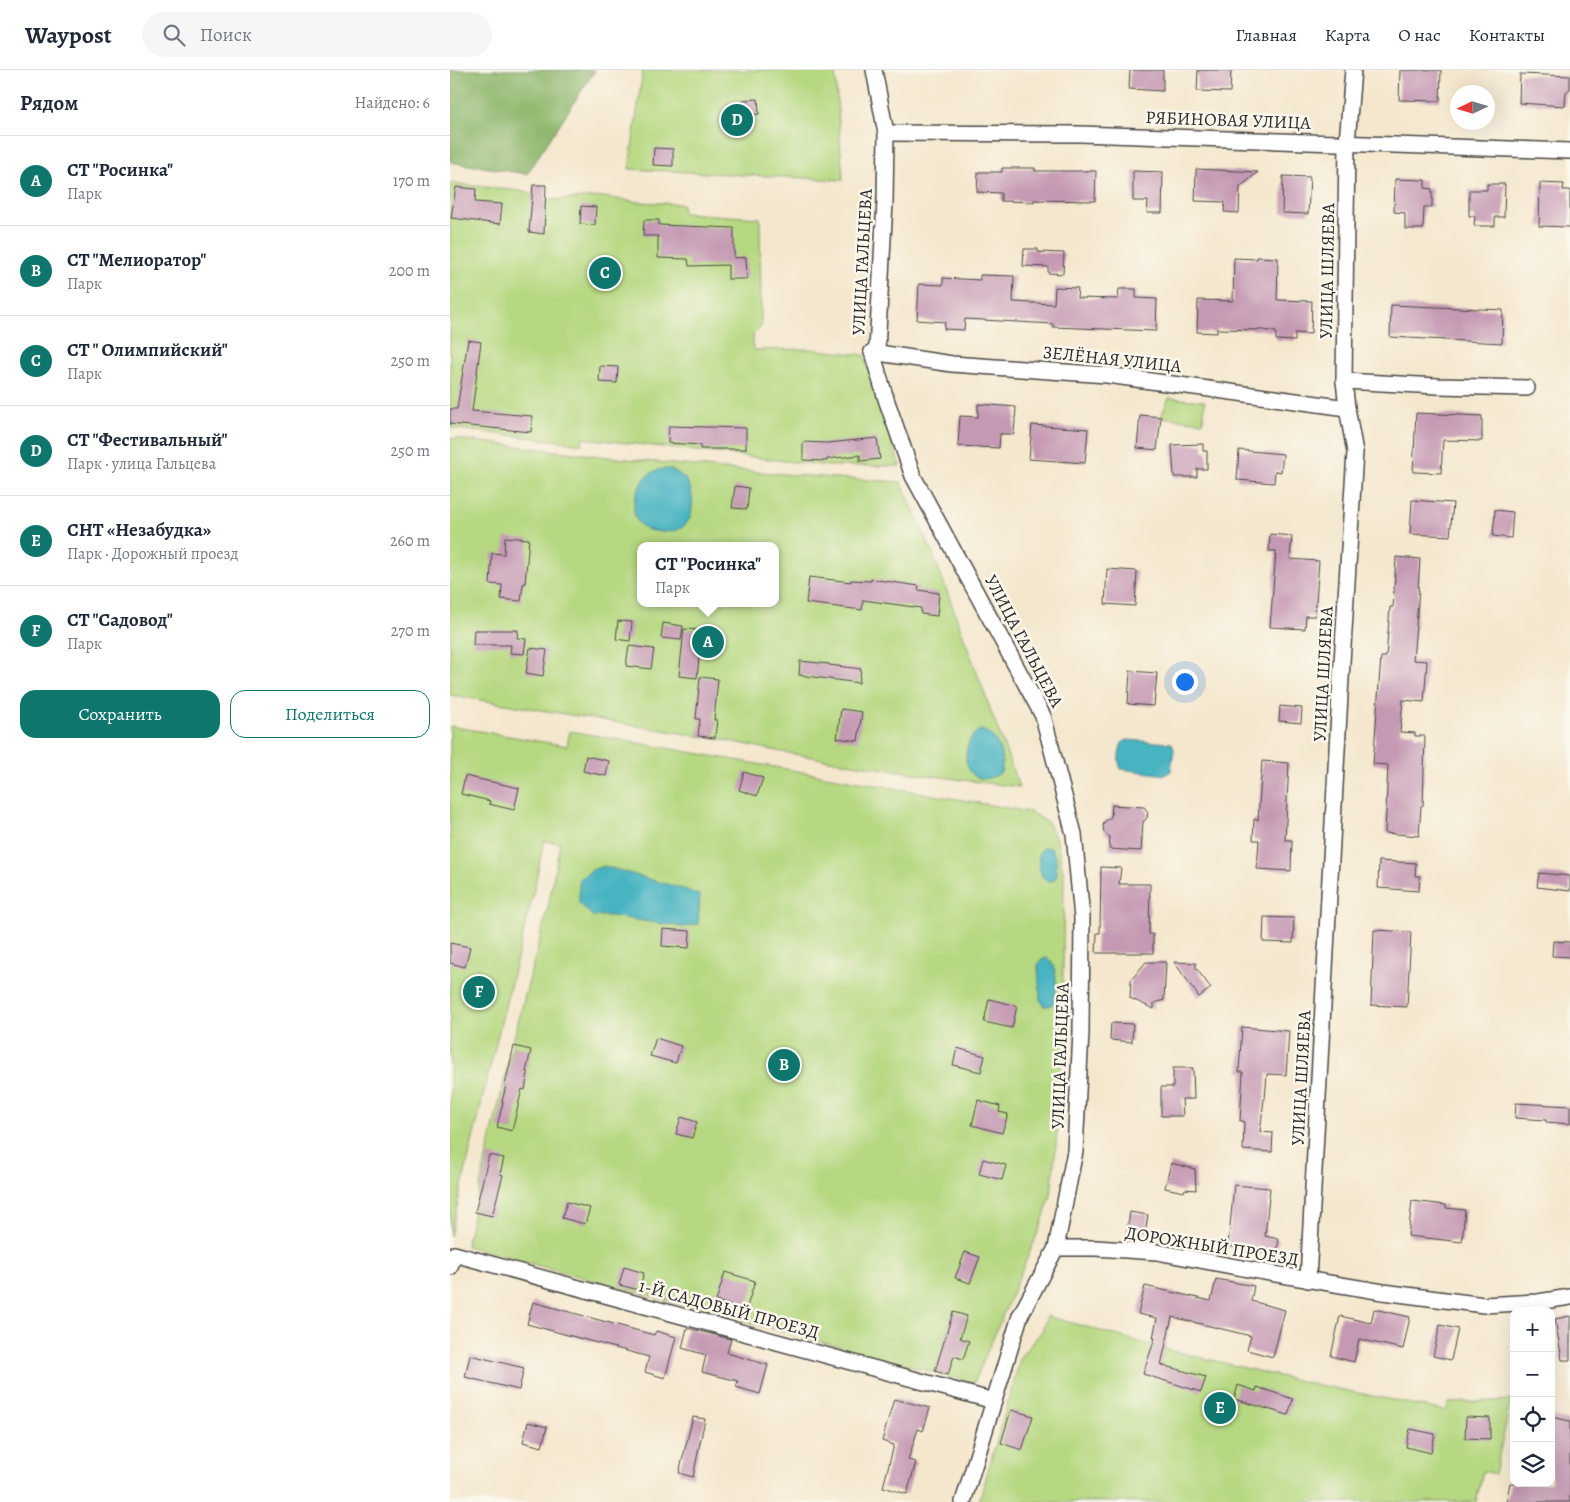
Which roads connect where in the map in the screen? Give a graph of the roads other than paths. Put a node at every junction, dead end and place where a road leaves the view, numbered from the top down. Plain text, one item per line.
1 (874, 70) edge
2 (1353, 70) edge
3 (886, 133) junction
4 (1347, 143) junction
5 (1570, 151) edge
6 (872, 352) junction
7 (1344, 380) junction
8 (1527, 388) dead end
9 (1347, 408) junction
10 (1056, 1248) junction
11 (452, 1260) edge
12 (1308, 1280) junction
13 (1570, 1297) edge
14 (994, 1401) junction
15 (963, 1502) edge

1 - 3 street, УЛИЦА ГАЛЬЦЕВА
2 - 4 street, УЛИЦА ШЛЯЕВА
3 - 4 street, РЯБИНОВАЯ УЛИЦА
3 - 6 street, УЛИЦА ГАЛЬЦЕВА
4 - 5 street, РЯБИНОВАЯ УЛИЦА
4 - 7 street, УЛИЦА ШЛЯЕВА
6 - 9 street, ЗЕЛЁНАЯ УЛИЦА
6 - 10 street, УЛИЦА ГАЛЬЦЕВА
7 - 8 street
7 - 9 street, УЛИЦА ШЛЯЕВА
9 - 12 street, УЛИЦА ШЛЯЕВА
10 - 12 street, ДОРОЖНЫЙ ПРОЕЗД
10 - 14 street
11 - 14 street, 1-Й САДОВЫЙ ПРОЕЗД
12 - 13 street, ДОРОЖНЫЙ ПРОЕЗД
14 - 15 street

